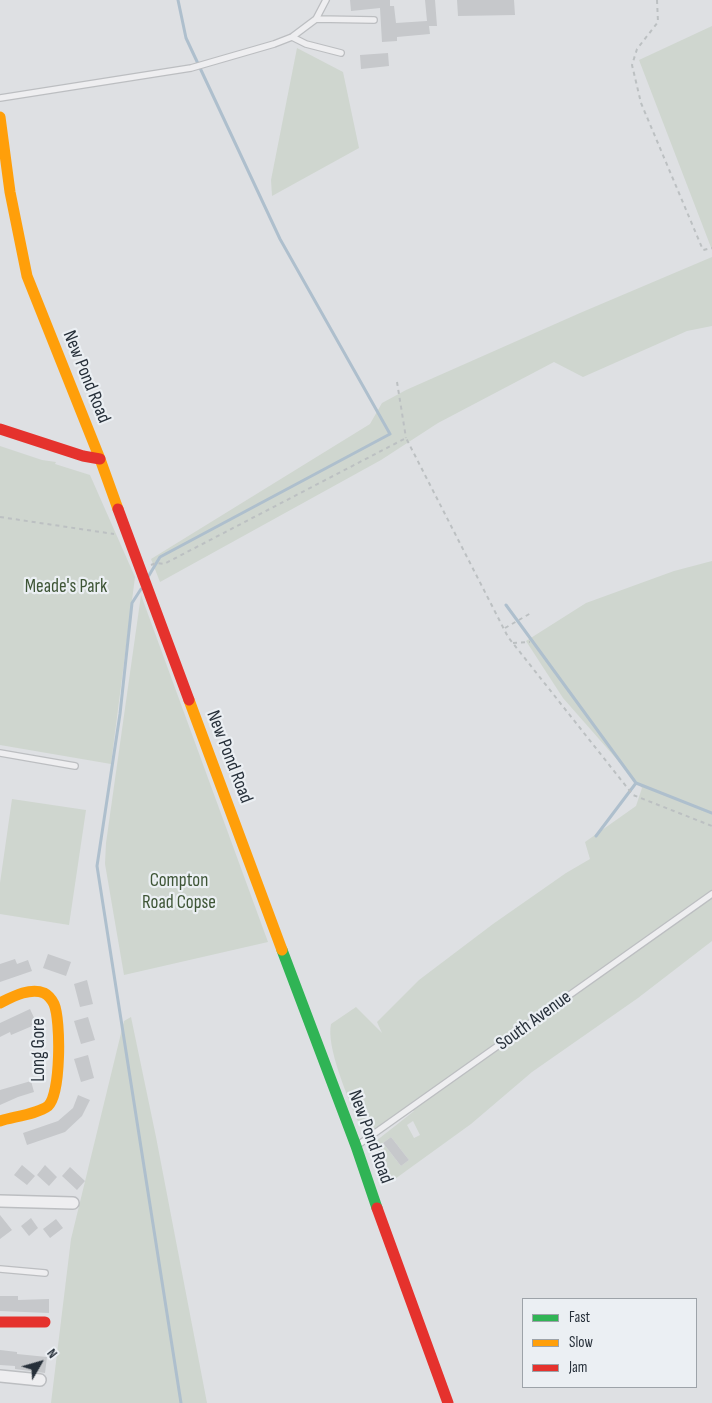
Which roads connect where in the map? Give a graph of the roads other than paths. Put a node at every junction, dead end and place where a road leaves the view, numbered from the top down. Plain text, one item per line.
1 (326, 0) edge
2 (316, 19) junction
3 (374, 20) dead end
4 (292, 37) junction
5 (341, 53) dead end
6 (0, 98) edge
7 (0, 117) edge
8 (0, 429) edge
9 (100, 459) junction
10 (0, 753) edge
11 (75, 766) dead end
12 (712, 894) edge
13 (0, 1003) edge
14 (0, 1121) edge
15 (356, 1146) junction
16 (0, 1201) edge
17 (72, 1203) dead end
18 (0, 1269) edge
19 (45, 1273) dead end
20 (0, 1322) edge
21 (45, 1322) dead end
22 (0, 1376) edge
23 (40, 1380) dead end
24 (448, 1403) edge

1 - 2 lane
2 - 3 lane
2 - 4 lane
4 - 5 lane
4 - 6 lane
7 - 9 main road, New Pond Road
8 - 9 main road
9 - 15 main road, New Pond Road
10 - 11 lane
12 - 15 lane, South Avenue
13 - 14 main road, Long Gore
15 - 24 main road, New Pond Road
16 - 17 street
18 - 19 lane
20 - 21 main road
22 - 23 street

